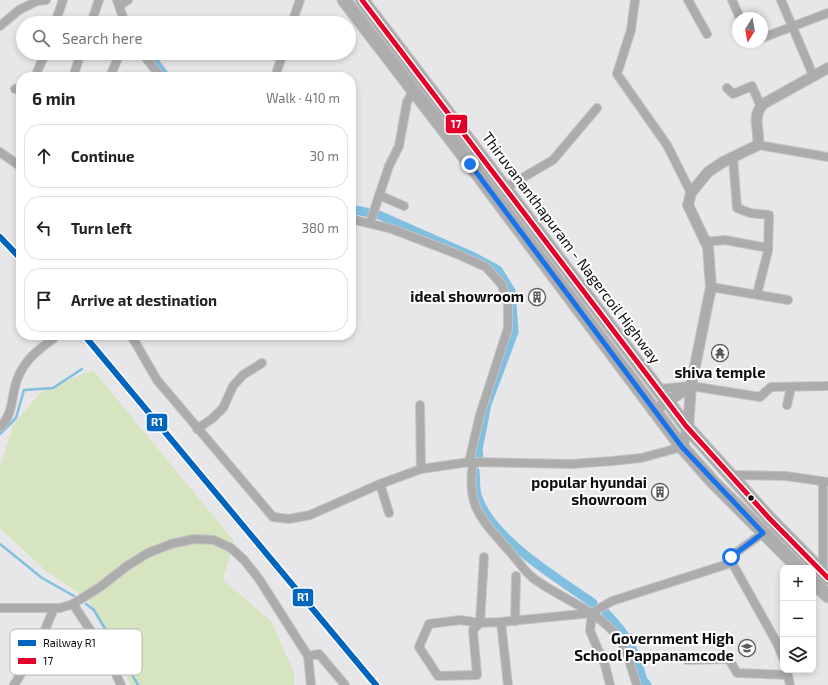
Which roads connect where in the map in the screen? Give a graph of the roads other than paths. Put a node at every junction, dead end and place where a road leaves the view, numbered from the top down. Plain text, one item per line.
1 (46, 0) edge
2 (63, 0) edge
3 (99, 0) edge
4 (128, 0) edge
5 (300, 0) edge
6 (344, 0) edge
7 (362, 0) edge
8 (635, 0) edge
9 (688, 0) edge
10 (732, 0) edge
11 (781, 0) edge
12 (119, 4) edge
13 (737, 12) edge
14 (828, 13) edge
15 (57, 16) edge
16 (93, 16) edge
17 (123, 16) edge
18 (294, 16) edge
19 (0, 26) edge
20 (793, 26) junction
21 (707, 34) dead end
22 (768, 36) edge
23 (42, 60) edge
24 (79, 60) edge
25 (117, 60) edge
26 (148, 60) edge
27 (281, 60) edge
28 (828, 68) edge
29 (37, 72) edge
30 (75, 72) edge
31 (112, 72) edge
32 (157, 72) edge
33 (277, 72) edge
34 (814, 74) junction
35 (728, 88) dead end
36 (413, 91) junction
37 (761, 107) junction
38 (597, 108) dead end
39 (758, 145) junction
40 (0, 152) edge
41 (733, 157) junction
42 (828, 157) edge
43 (16, 163) edge
44 (506, 188) junction
45 (691, 193) junction
46 (379, 195) junction
47 (404, 206) dead end
48 (356, 220) edge
49 (371, 222) junction
50 (705, 242) junction
51 (768, 248) junction
52 (710, 287) junction
53 (757, 294) junction
54 (788, 300) dead end
55 (51, 340) edge
56 (134, 340) edge
57 (262, 363) dead end
58 (691, 386) junction
59 (828, 386) edge
60 (791, 387) junction
61 (658, 389) junction
62 (667, 403) junction
63 (420, 405) dead end
64 (787, 405) dead end
65 (653, 411) junction
66 (0, 427) edge
67 (688, 428) junction
68 (197, 429) junction
69 (682, 447) junction
70 (471, 463) junction
71 (421, 469) junction
72 (731, 475) junction
73 (825, 482) edge
74 (380, 484) junction
75 (389, 513) dead end
76 (763, 533) junction
77 (484, 557) dead end
78 (731, 563) junction
79 (796, 565) edge
80 (516, 576) dead end
81 (821, 577) edge
82 (828, 596) edge
83 (73, 604) junction
84 (0, 608) edge
85 (54, 608) junction
86 (592, 613) junction
87 (515, 621) junction
88 (501, 622) junction
89 (480, 623) junction
90 (45, 629) edge
91 (90, 629) edge
92 (780, 650) edge
93 (308, 656) junction
94 (687, 660) dead end
95 (780, 673) edge
96 (787, 673) edge
97 (20, 675) edge
98 (116, 675) edge
99 (14, 685) edge
100 (121, 685) edge
101 (311, 685) edge
102 (345, 685) edge
103 (508, 685) edge
104 (610, 685) edge
105 (637, 685) edge
106 (790, 685) edge

1 - 19 street
2 - 15 street
3 - 16 street
4 - 12 street
5 - 18 street
6 - 36 main road, Thiruvananthapuram - Nagercoil Highway
7 - 44 main road, Thiruvananthapuram - Nagercoil Highway
8 - 45 street
9 - 21 street
10 - 13 street
11 - 20 street
12 - 17 street
14 - 20 street
20 - 22 street
20 - 34 street
23 - 29 street
24 - 30 street
25 - 31 street
26 - 32 street
27 - 33 street
28 - 34 street
34 - 37 street
35 - 37 street
36 - 46 street
36 - 65 main road, Thiruvananthapuram - Nagercoil Highway
37 - 39 street
38 - 44 street
39 - 41 street
39 - 42 street
40 - 43 street
41 - 45 street
41 - 51 street
44 - 61 main road, Thiruvananthapuram - Nagercoil Highway
45 - 50 street
46 - 47 street
46 - 49 street
48 - 49 street
49 - 70 street
50 - 51 street
50 - 52 street
51 - 53 street
52 - 53 street
52 - 58 street
53 - 54 street
55 - 66 street
56 - 68 street
57 - 68 street
58 - 60 street
58 - 61 street
58 - 62 street
58 - 67 street
59 - 60 street
60 - 64 street
61 - 62 main road, Thiruvananthapuram - Nagercoil Highway
62 - 65 street
62 - 67 main road, Thiruvananthapuram - Nagercoil Highway
63 - 71 street
65 - 69 main road, Thiruvananthapuram - Nagercoil Highway
67 - 69 street
67 - 72 main road, Thiruvananthapuram - Nagercoil Highway
68 - 74 street
69 - 70 street
69 - 76 main road, Thiruvananthapuram - Nagercoil Highway
70 - 71 street
70 - 86 street
71 - 74 street
72 - 73 street
72 - 81 main road, Thiruvananthapuram - Nagercoil Highway
73 - 81 street
74 - 75 street
76 - 78 street
76 - 79 main road, Thiruvananthapuram - Nagercoil Highway
77 - 89 street
78 - 86 street
78 - 92 street
80 - 87 street
81 - 82 main road, Thiruvananthapuram - Nagercoil Highway
83 - 85 street
83 - 91 street
83 - 93 street
84 - 85 street
85 - 90 street
86 - 87 street
86 - 104 street
86 - 105 street
87 - 88 street
88 - 89 street
88 - 103 street
89 - 89 street
93 - 101 street
93 - 102 street
94 - 95 street
96 - 106 street
97 - 99 street
98 - 100 street

